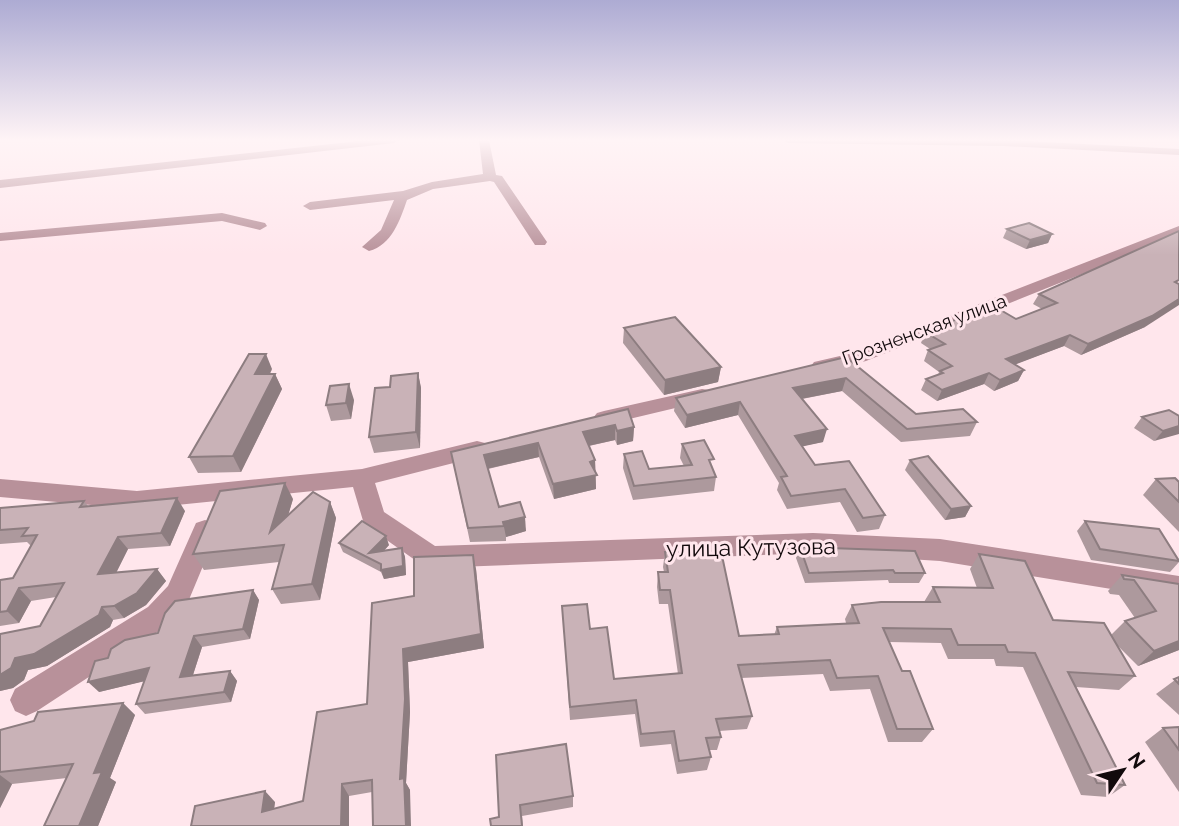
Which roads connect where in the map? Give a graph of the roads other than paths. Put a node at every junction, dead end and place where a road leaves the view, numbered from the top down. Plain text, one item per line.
1 (49, 179) edge
2 (482, 179) edge
3 (496, 179) edge
4 (0, 184) edge
5 (405, 195) junction
6 (310, 206) dead end
7 (260, 226) dead end
8 (1179, 230) edge
9 (0, 237) edge
10 (540, 242) dead end
11 (369, 247) dead end
12 (805, 370) edge
13 (724, 389) edge
14 (589, 422) edge
15 (496, 445) edge
16 (362, 478) junction
17 (0, 488) edge
18 (220, 492) junction
19 (1179, 588) edge
20 (26, 700) dead end

1 - 4 street
2 - 5 street
3 - 10 street
5 - 6 street
5 - 11 street
7 - 9 street
8 - 12 street, Грозненская улица
13 - 14 street
15 - 16 street
16 - 18 street
16 - 19 street, улица Кутузова
17 - 18 street
18 - 20 street

